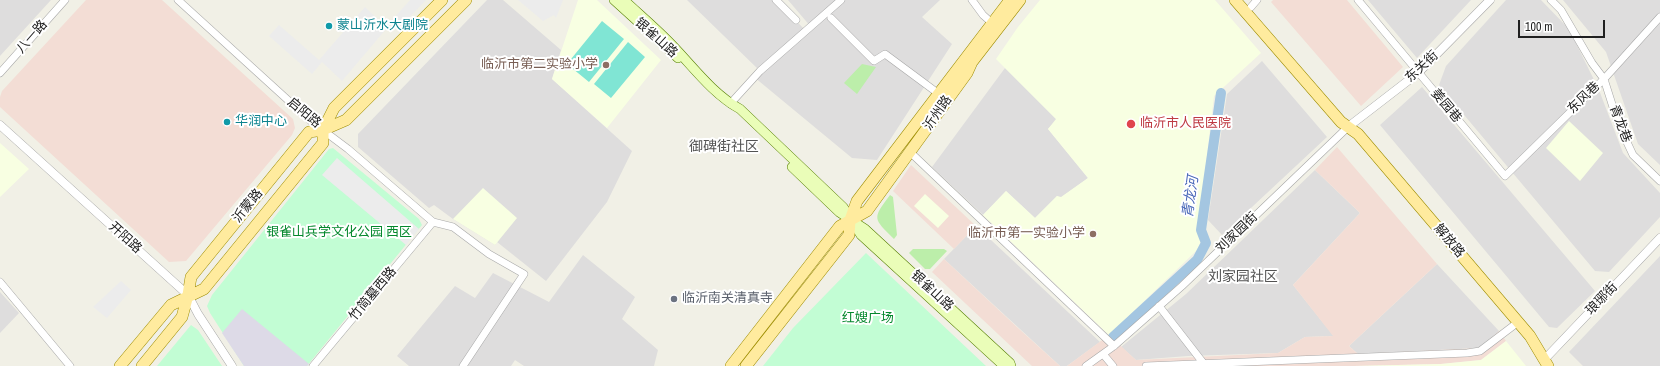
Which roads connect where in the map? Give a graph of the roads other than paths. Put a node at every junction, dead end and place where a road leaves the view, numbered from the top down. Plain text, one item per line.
1 (65, 0) edge
2 (178, 0) edge
3 (442, 0) edge
4 (466, 0) edge
5 (614, 0) edge
6 (624, 0) edge
7 (776, 0) edge
8 (841, 0) edge
9 (972, 0) edge
10 (1010, 0) edge
11 (1020, 0) edge
12 (1235, 0) edge
13 (1358, 0) edge
14 (1490, 0) edge
15 (1551, 0) edge
16 (1251, 2) edge
17 (1660, 17) edge
18 (831, 18) dead end
19 (796, 20) dead end
20 (992, 23) junction
21 (1418, 73) junction
22 (0, 74) edge
23 (698, 74) junction
24 (1604, 79) junction
25 (939, 94) junction
26 (730, 104) junction
27 (0, 125) edge
28 (1348, 127) junction
29 (323, 130) junction
30 (910, 152) junction
31 (1505, 176) joint
32 (1660, 181) edge
33 (850, 220) junction
34 (433, 222) junction
35 (1660, 238) edge
36 (0, 282) edge
37 (188, 295) junction
38 (1159, 306) junction
39 (1513, 326) junction
40 (1114, 346) junction
41 (1103, 354) junction
42 (1204, 364) junction
43 (1548, 364) edge
44 (70, 366) edge
45 (120, 366) edge
46 (142, 366) edge
47 (232, 366) edge
48 (313, 366) edge
49 (463, 366) edge
50 (731, 366) edge
51 (746, 366) edge
52 (1004, 366) edge
53 (1011, 366) edge
54 (1086, 366) edge
55 (1113, 366) edge
56 (1146, 366) edge

1 - 22 street, 八一路
2 - 29 street, 启阳路
3 - 29 main road, 沂蒙路
4 - 29 main road, 沂蒙路
5 - 23 main road, 银雀山路
6 - 23 main road, 银雀山路
7 - 19 street
8 - 26 street
9 - 20 street
10 - 20 main road, 沂州路
11 - 30 main road, 沂州路
12 - 28 main road, 解放路
13 - 21 street, 姜园巷
14 - 21 street, 东关街
15 - 24 street, 青龙巷
16 - 28 main road, 解放路
17 - 24 street, 东风巷
18 - 25 street
20 - 25 main road, 沂州路
21 - 28 street, 东关街
21 - 31 street, 姜园巷
23 - 26 main road, 银雀山路
24 - 31 street, 东风巷
24 - 32 street, 青龙巷
25 - 33 main road, 沂州路
26 - 33 main road, 银雀山路
27 - 37 street, 开阳路
28 - 38 street, 刘家园街
28 - 39 main road, 解放路
28 - 43 main road, 解放路
29 - 34 street, 启阳路
29 - 37 main road, 沂蒙路
29 - 37 main road, 沂蒙路
30 - 33 main road, 沂州路
30 - 40 street
33 - 50 main road, 沂州路
33 - 51 main road, 沂州路
33 - 52 main road, 银雀山路
33 - 53 main road, 银雀山路
34 - 48 street, 竹简墓西路
34 - 49 street
35 - 43 street, 琅琊街
36 - 44 street
37 - 45 main road, 沂蒙路
37 - 46 main road, 沂蒙路
37 - 47 street, 开阳路
38 - 40 street, 刘家园街
38 - 42 street
39 - 42 street
39 - 43 main road, 解放路
40 - 41 street, 刘家园街
41 - 54 street, 刘家园街
41 - 55 street
42 - 56 street

